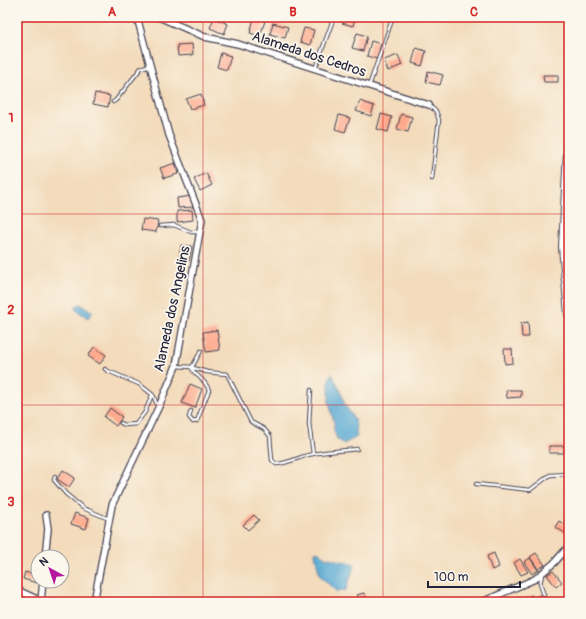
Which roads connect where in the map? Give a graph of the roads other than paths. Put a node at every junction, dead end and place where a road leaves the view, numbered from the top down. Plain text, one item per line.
1 (137, 17) edge
2 (159, 17) edge
3 (334, 17) edge
4 (394, 17) edge
5 (150, 64) junction
6 (315, 69) junction
7 (369, 86) junction
8 (113, 102) dead end
9 (428, 105) joint
10 (569, 132) edge
11 (432, 179) dead end
12 (160, 226) dead end
13 (200, 232) junction
14 (566, 247) edge
15 (569, 314) edge
16 (201, 351) dead end
17 (176, 366) junction
18 (190, 367) junction
19 (105, 369) dead end
20 (310, 390) dead end
21 (152, 395) junction
22 (159, 407) junction
23 (191, 412) dead end
24 (121, 423) dead end
25 (357, 449) dead end
26 (313, 454) junction
27 (569, 474) edge
28 (55, 476) dead end
29 (476, 484) dead end
30 (46, 515) dead end
31 (109, 519) junction
32 (569, 546) edge
33 (46, 549) edge
34 (543, 572) junction
35 (43, 589) edge
36 (17, 590) edge
37 (544, 595) dead end
38 (44, 601) edge
39 (94, 602) edge
40 (482, 602) edge

1 - 5 street, Alameda dos Angelins
2 - 6 street, Alameda dos Cedros
3 - 6 lane
4 - 7 lane
5 - 8 lane
5 - 13 street, Alameda dos Angelins
6 - 7 street, Alameda dos Cedros
7 - 9 street, Alameda dos Cedros
9 - 11 lane
10 - 14 main road
12 - 13 lane
13 - 17 street, Alameda dos Angelins
14 - 15 main road
16 - 18 lane
17 - 18 lane
17 - 22 street, Alameda dos Angelins
18 - 23 lane
18 - 26 lane
19 - 21 lane
20 - 26 lane
21 - 22 lane
21 - 24 lane
22 - 31 street, Alameda dos Angelins
25 - 26 lane
27 - 29 lane
28 - 31 lane
30 - 33 street
31 - 39 street, Alameda dos Angelins
32 - 34 street
34 - 37 lane
34 - 40 street
35 - 38 street
36 - 38 street

